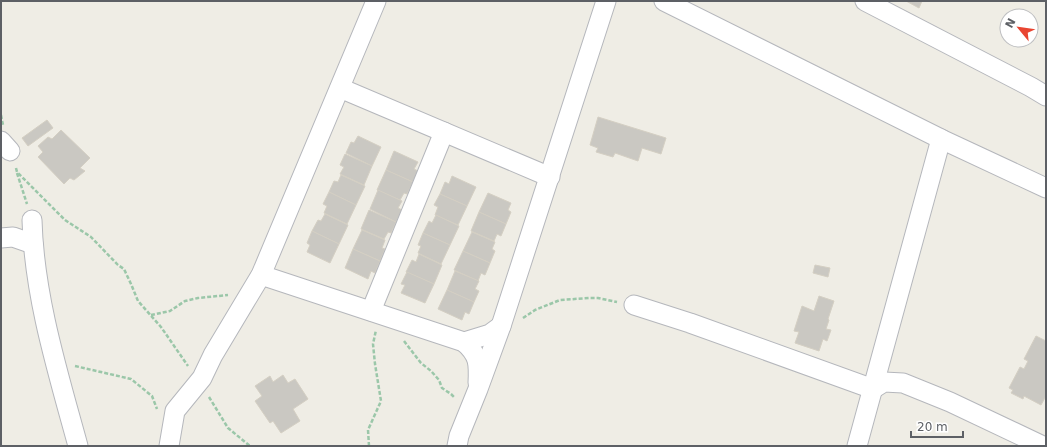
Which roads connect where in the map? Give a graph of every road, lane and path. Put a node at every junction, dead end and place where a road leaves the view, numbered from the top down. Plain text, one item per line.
1 (376, 1) edge
2 (606, 1) edge
3 (664, 1) edge
4 (866, 1) edge
5 (340, 88) junction
6 (1046, 96) edge
7 (444, 132) junction
8 (941, 139) junction
9 (6, 146) edge
10 (17, 172) junction
11 (550, 177) junction
12 (1046, 188) edge
13 (32, 220) joint
14 (1, 238) edge
15 (32, 244) junction
16 (261, 275) junction
17 (251, 292) junction
18 (634, 305) joint
19 (370, 311) junction
20 (151, 316) junction
21 (398, 320) junction
22 (502, 326) junction
23 (464, 342) junction
24 (55, 361) junction
25 (199, 382) junction
26 (478, 388) junction
27 (873, 389) junction
28 (157, 410) dead end
29 (467, 417) junction
30 (455, 443) edge
31 (78, 446) edge
32 (169, 446) edge
33 (250, 446) edge
34 (369, 446) edge
35 (857, 446) edge
36 (1043, 446) edge

1 - 5 street
2 - 11 street
3 - 8 street
4 - 6 street
5 - 7 street
5 - 16 street
7 - 11 street
7 - 19 street
8 - 12 street
8 - 27 street
9 - 10 path
10 - 13 path
10 - 20 path
11 - 22 street
13 - 15 street
14 - 15 street
15 - 24 street
16 - 17 street
16 - 19 street
17 - 20 path
17 - 25 street
18 - 22 path
18 - 27 street
19 - 21 street
19 - 34 path
20 - 25 path
21 - 23 street
21 - 29 path
22 - 23 street
22 - 26 street
23 - 26 street
24 - 28 path
24 - 31 street
25 - 32 street
25 - 33 path
26 - 29 street
27 - 35 street
27 - 36 street
29 - 30 street

